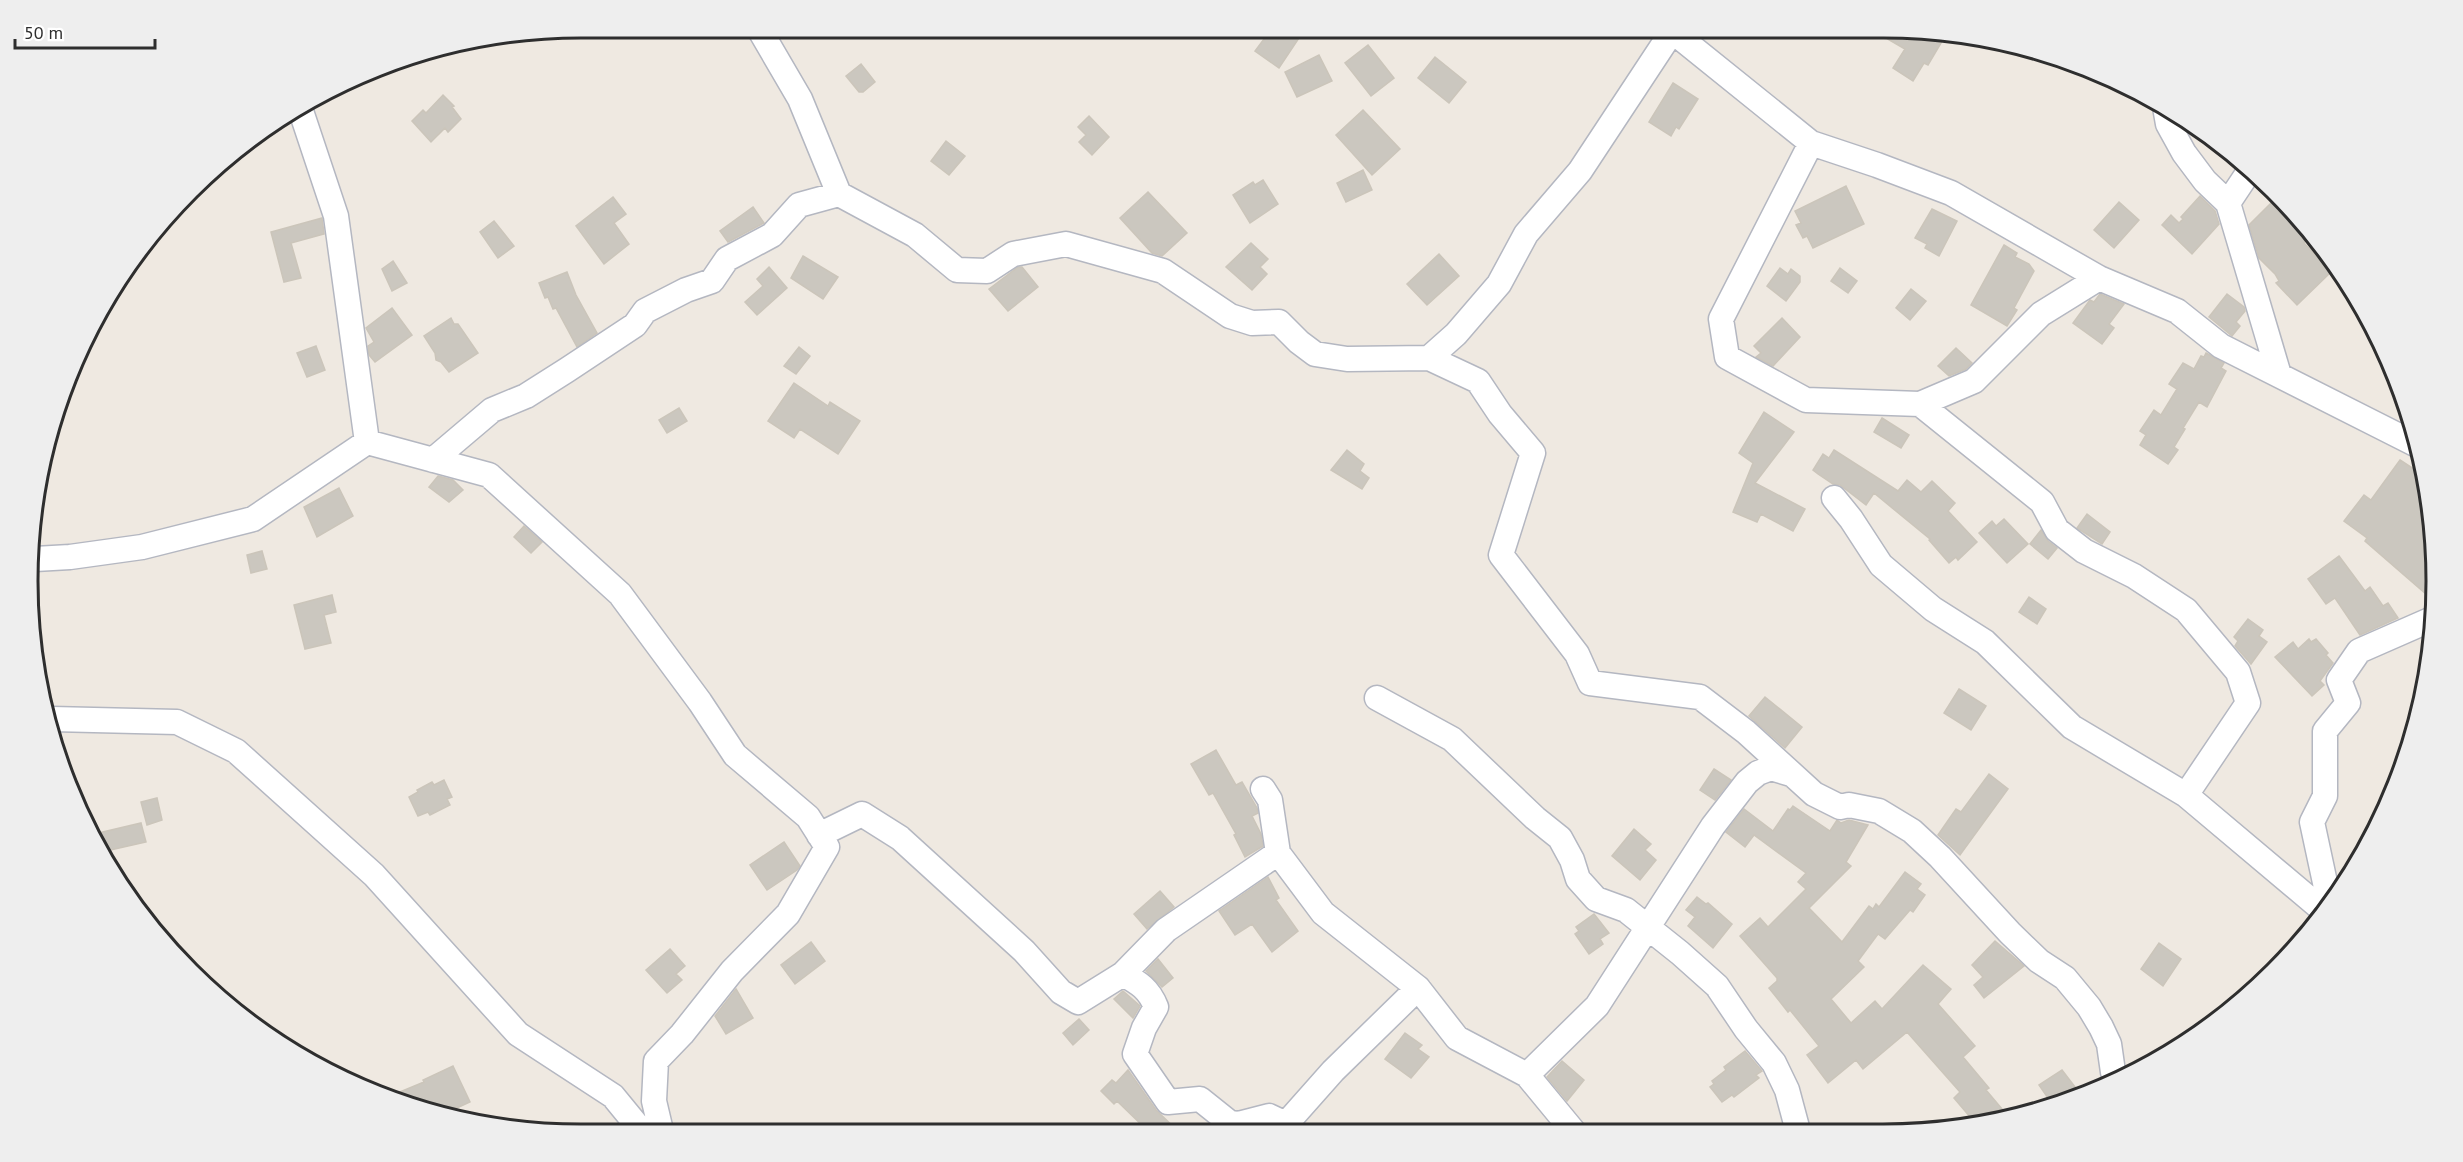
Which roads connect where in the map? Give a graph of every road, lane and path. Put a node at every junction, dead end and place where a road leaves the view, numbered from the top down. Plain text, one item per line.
1 (764, 38) edge
2 (1665, 38) edge
3 (1682, 38) edge
4 (302, 114) edge
5 (2167, 118) edge
6 (1810, 143) junction
7 (2245, 177) edge
8 (839, 194) junction
9 (2228, 203) junction
10 (2099, 278) junction
11 (1429, 358) junction
12 (2278, 375) junction
13 (1920, 404) junction
14 (2407, 440) edge
15 (367, 442) junction
16 (433, 460) junction
17 (1834, 498) dead end
18 (39, 559) edge
19 (2424, 623) edge
20 (1377, 698) dead end
21 (55, 719) edge
22 (1791, 774) junction
23 (1263, 789) dead end
24 (2186, 795) junction
25 (819, 835) junction
26 (1278, 853) junction
27 (2327, 893) edge
28 (2318, 906) edge
29 (1647, 926) junction
30 (1124, 974) junction
31 (1418, 988) junction
32 (2113, 1072) edge
33 (1527, 1075) junction
34 (636, 1124) edge
35 (659, 1124) edge
36 (1238, 1124) edge
37 (1238, 1124) edge
38 (1282, 1124) edge
39 (1292, 1124) edge
40 (1567, 1124) edge
41 (1796, 1124) edge

1 - 8 street
2 - 11 street
3 - 6 street
4 - 15 street
5 - 9 street
6 - 10 street
6 - 13 street
7 - 9 street
8 - 11 street
8 - 16 street
9 - 12 street
10 - 12 street
10 - 13 street
11 - 22 street
12 - 14 street
13 - 24 street
15 - 16 street
15 - 18 street
16 - 25 street
17 - 24 street
19 - 27 street
20 - 29 street
21 - 34 street
22 - 29 street
22 - 32 street
23 - 26 street
24 - 28 street
25 - 30 street
25 - 35 street
26 - 30 street
26 - 31 street
29 - 33 street
29 - 41 street
30 - 36 street
31 - 33 street
31 - 39 street
33 - 40 street
37 - 38 street

